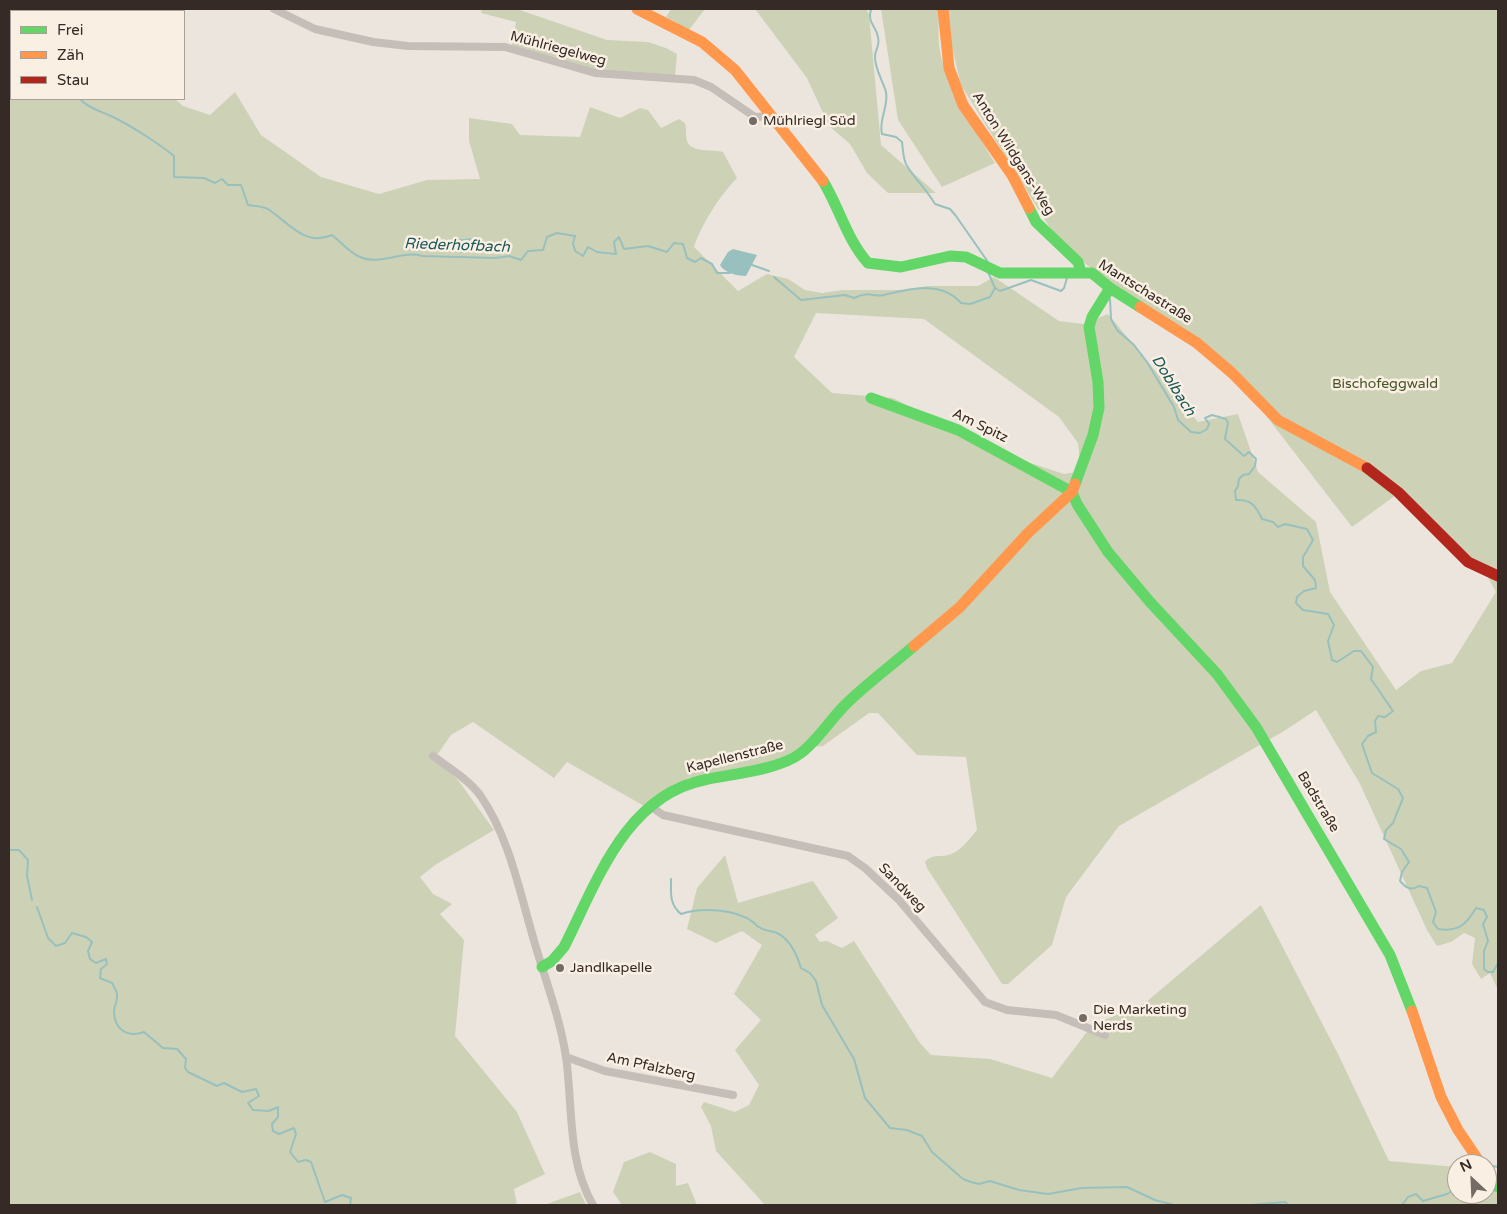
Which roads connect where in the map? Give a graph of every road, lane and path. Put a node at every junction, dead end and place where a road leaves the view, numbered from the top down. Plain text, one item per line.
1 (274, 9) edge
2 (637, 9) edge
3 (943, 9) edge
4 (772, 116) junction
5 (1081, 272) junction
6 (1110, 288) junction
7 (871, 398) dead end
8 (1072, 492) junction
9 (1498, 576) edge
10 (433, 756) dead end
11 (650, 806) junction
12 (542, 967) junction
13 (1105, 1035) dead end
14 (566, 1057) junction
15 (733, 1096) dead end
16 (1474, 1154) edge
17 (593, 1205) edge

1 - 4 street, Mühlriegelweg
2 - 4 street, Mantschastraße
3 - 5 street, Anton Wildgans-Weg
4 - 5 street, Mantschastraße
5 - 6 street, Mantschastraße
6 - 8 street, Kapellenstraße
6 - 9 street, Mantschastraße
7 - 8 street, Am Spitz
8 - 11 street, Kapellenstraße
8 - 16 street, Badstraße
10 - 12 street
11 - 12 street, Kapellenstraße
11 - 13 street, Sandweg
12 - 14 street
14 - 15 street, Am Pfalzberg
14 - 17 street

